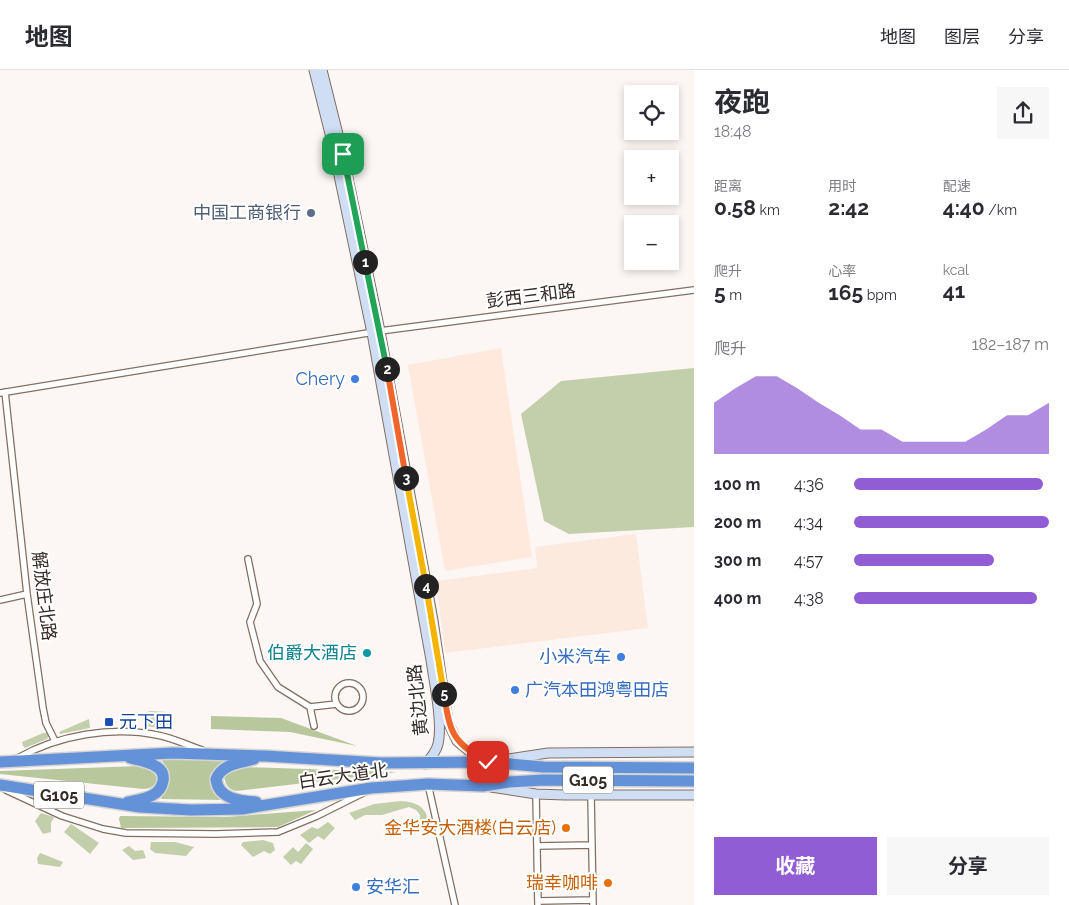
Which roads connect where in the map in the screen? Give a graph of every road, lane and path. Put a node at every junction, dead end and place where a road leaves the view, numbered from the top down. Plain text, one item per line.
1 (314, 70) edge
2 (322, 70) edge
3 (694, 290) edge
4 (376, 332) junction
5 (3, 393) edge
6 (248, 559) dead end
7 (27, 594) junction
8 (0, 600) edge
9 (337, 704) junction
10 (310, 707) junction
11 (314, 726) dead end
12 (55, 741) junction
13 (694, 752) edge
14 (210, 754) junction
15 (118, 755) junction
16 (265, 756) junction
17 (6, 762) edge
18 (488, 762) junction
19 (425, 764) junction
20 (694, 768) edge
21 (694, 781) edge
22 (428, 784) junction
23 (0, 786) edge
24 (483, 786) junction
25 (371, 788) junction
26 (536, 794) junction
27 (591, 796) junction
28 (694, 796) edge
29 (279, 803) junction
30 (118, 804) junction
31 (592, 845) junction
32 (537, 846) junction
33 (538, 903) edge
34 (593, 903) edge
35 (455, 905) edge

1 - 4 street, 黄边北路
2 - 4 street, 黄边北路
3 - 4 street, 彭西三和路
4 - 5 street, 彭西三和路
4 - 18 street, 黄边北路
4 - 19 street, 黄边北路
5 - 7 street, 解放庄北路
6 - 10 street
7 - 8 street
7 - 12 street, 解放庄北路
9 - 9 street
9 - 10 street
10 - 11 street
12 - 14 street
12 - 17 street
13 - 18 street
14 - 15 highway, 白云大道北 / G105
14 - 16 highway, 白云大道北 / G105
15 - 17 highway, 白云大道北 / G105
15 - 30 highway
16 - 19 highway, 白云大道北 / G105
16 - 29 highway
18 - 19 highway, 白云大道北 / G105
18 - 20 highway, 白云大道北 / G105
21 - 24 highway, 白云大道北 / G105
22 - 24 highway, 白云大道北 / G105
22 - 25 highway, 白云大道北 / G105
22 - 35 street
23 - 25 street
23 - 30 highway, 白云大道北 / G105
24 - 26 street
25 - 29 highway, 白云大道北 / G105
26 - 27 street
26 - 32 street
27 - 28 street
27 - 31 street
29 - 30 highway, 白云大道北 / G105
31 - 32 street
31 - 34 street
32 - 33 street
33 - 34 street

